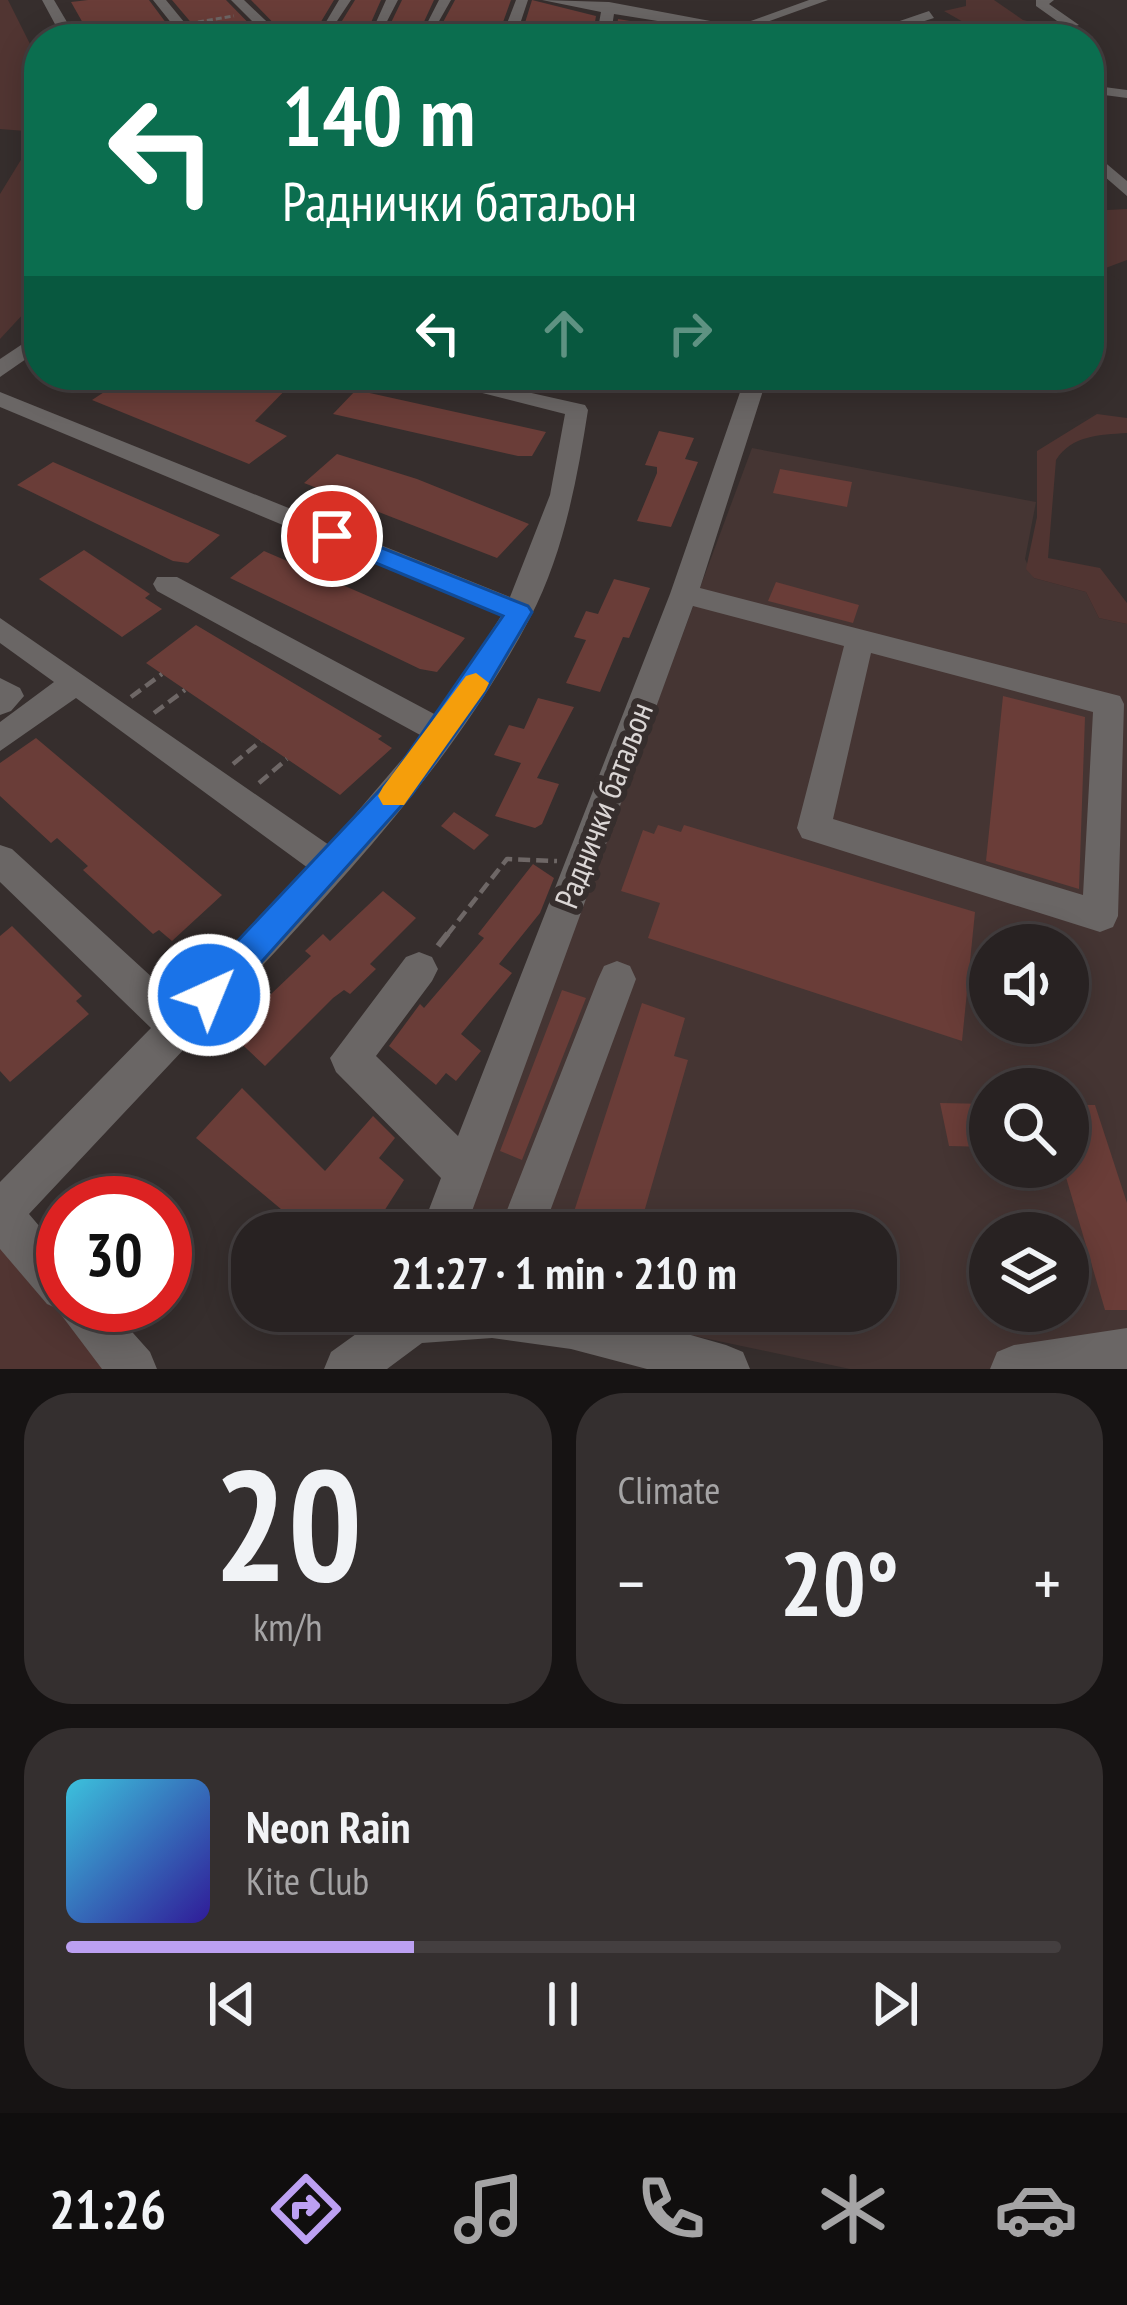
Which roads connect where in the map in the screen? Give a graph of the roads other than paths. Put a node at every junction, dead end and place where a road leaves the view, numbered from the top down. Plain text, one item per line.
1 (159, 0) edge
2 (237, 0) edge
3 (345, 0) edge
4 (548, 0) edge
5 (674, 0) edge
6 (822, 0) edge
7 (1048, 0) edge
8 (569, 1) edge
9 (609, 6) junction
10 (637, 10) junction
11 (656, 14) junction
12 (929, 14) dead end
13 (179, 24) edge
14 (262, 24) edge
15 (328, 24) dead end
16 (606, 24) edge
17 (656, 24) edge
18 (701, 24) edge
19 (752, 24) edge
20 (901, 24) edge
21 (1071, 24) edge
22 (1104, 169) edge
23 (1127, 191) edge
24 (24, 351) edge
25 (0, 370) edge
26 (488, 390) edge
27 (752, 390) edge
28 (0, 400) edge
29 (167, 584) dead end
30 (684, 594) junction
31 (519, 612) junction
32 (0, 628) edge
33 (860, 638) junction
34 (76, 682) junction
35 (0, 689) edge
36 (0, 703) edge
37 (441, 733) junction
38 (0, 739) edge
39 (0, 860) edge
40 (333, 867) junction
41 (418, 969) road end
42 (617, 979) dead end
43 (178, 1028) junction
44 (464, 1170) junction
45 (449, 1212) edge
46 (528, 1212) edge
47 (0, 1214) edge
48 (36, 1256) edge
49 (102, 1332) edge
50 (394, 1332) edge
51 (597, 1332) edge
52 (1127, 1352) edge
53 (134, 1369) edge
54 (348, 1369) edge
55 (725, 1369) edge
56 (1014, 1369) edge

1 - 13 street
2 - 14 street
3 - 15 street
4 - 8 street
5 - 10 street
6 - 19 street
7 - 21 street
8 - 9 street
9 - 10 street
9 - 16 street
10 - 11 street
11 - 17 street
11 - 18 street
12 - 20 street
22 - 23 street
24 - 25 street
26 - 31 street
27 - 30 street, Раднички батаљон
28 - 31 street
29 - 37 street
30 - 33 street
30 - 44 street, Раднички батаљон
31 - 37 street
32 - 34 street
33 - 33 street
34 - 38 street
34 - 40 street
35 - 36 street
37 - 40 street
39 - 43 street
40 - 43 street
41 - 44 street
42 - 46 street
43 - 47 street
44 - 45 street, Раднички батаљон
47 - 48 street
49 - 53 street
50 - 54 street
51 - 55 street
52 - 56 street

